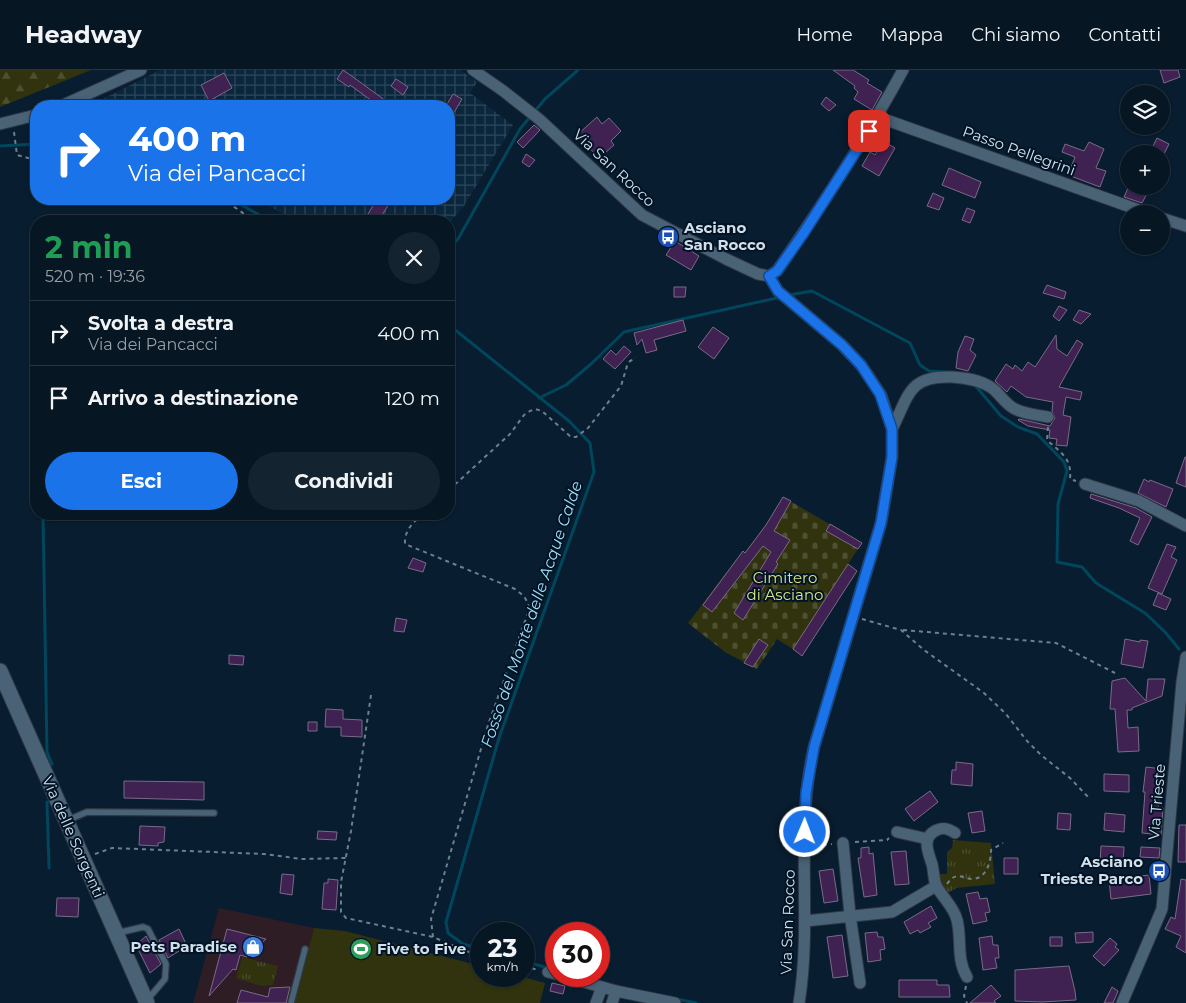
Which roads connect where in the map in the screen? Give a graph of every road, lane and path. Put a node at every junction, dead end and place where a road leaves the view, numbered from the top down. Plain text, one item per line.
1 (141, 70) edge
2 (473, 70) edge
3 (903, 70) edge
4 (74, 100) edge
5 (30, 116) edge
6 (878, 117) junction
7 (0, 124) edge
8 (15, 140) dead end
9 (30, 158) edge
10 (230, 205) edge
11 (1125, 205) edge
12 (245, 215) edge
13 (1170, 221) edge
14 (1186, 226) edge
15 (769, 276) junction
16 (636, 358) dead end
17 (1048, 417) joint
18 (892, 429) junction
19 (455, 484) edge
20 (1085, 484) joint
21 (417, 520) edge
22 (1186, 526) edge
23 (853, 616) junction
24 (901, 630) junction
25 (1186, 657) edge
26 (0, 671) edge
27 (1115, 672) dead end
28 (371, 695) dead end
29 (1181, 755) edge
30 (1089, 798) dead end
31 (214, 813) dead end
32 (66, 821) junction
33 (897, 832) joint
34 (955, 833) dead end
35 (928, 839) junction
36 (843, 843) junction
37 (1003, 843) dead end
38 (824, 845) dead end
39 (346, 858) junction
40 (85, 862) junction
41 (938, 888) junction
42 (850, 915) junction
43 (805, 921) junction
44 (116, 933) junction
45 (433, 937) junction
46 (305, 949) dead end
47 (470, 952) edge
48 (967, 976) joint
49 (860, 983) dead end
50 (602, 987) joint
51 (616, 991) junction
52 (147, 1002) edge
53 (291, 1003) edge
54 (596, 1003) edge
55 (612, 1003) edge
56 (675, 1003) edge
57 (799, 1003) edge
58 (967, 1003) edge
59 (1122, 1003) edge

1 - 4 street
2 - 15 street, Via San Rocco
3 - 6 street
5 - 7 street
6 - 11 street, Passo Pellegrini
6 - 15 street
8 - 9 path
10 - 12 path
13 - 14 street
15 - 18 street, Via San Rocco
16 - 19 path
17 - 18 street
17 - 20 path
18 - 23 street, Via San Rocco
20 - 22 street
21 - 45 path
23 - 24 path
23 - 43 street, Via San Rocco
24 - 27 path
24 - 30 path
25 - 29 street, Via Trieste
26 - 32 main road, Via delle Sorgenti
28 - 39 path
29 - 59 street, Via Trieste
31 - 32 lane
32 - 40 main road, Via delle Sorgenti
33 - 35 street
33 - 36 path
34 - 35 street
35 - 41 street
36 - 38 path
36 - 42 street
37 - 41 path
39 - 40 path
39 - 45 path
40 - 44 main road, Via delle Sorgenti
41 - 42 street
41 - 48 street
42 - 43 street
42 - 49 street
43 - 57 street, Via San Rocco
44 - 52 main road, Via delle Sorgenti
44 - 52 lane
45 - 47 path
46 - 53 lane
48 - 58 path
50 - 51 street
50 - 54 street
51 - 55 street
51 - 56 street

